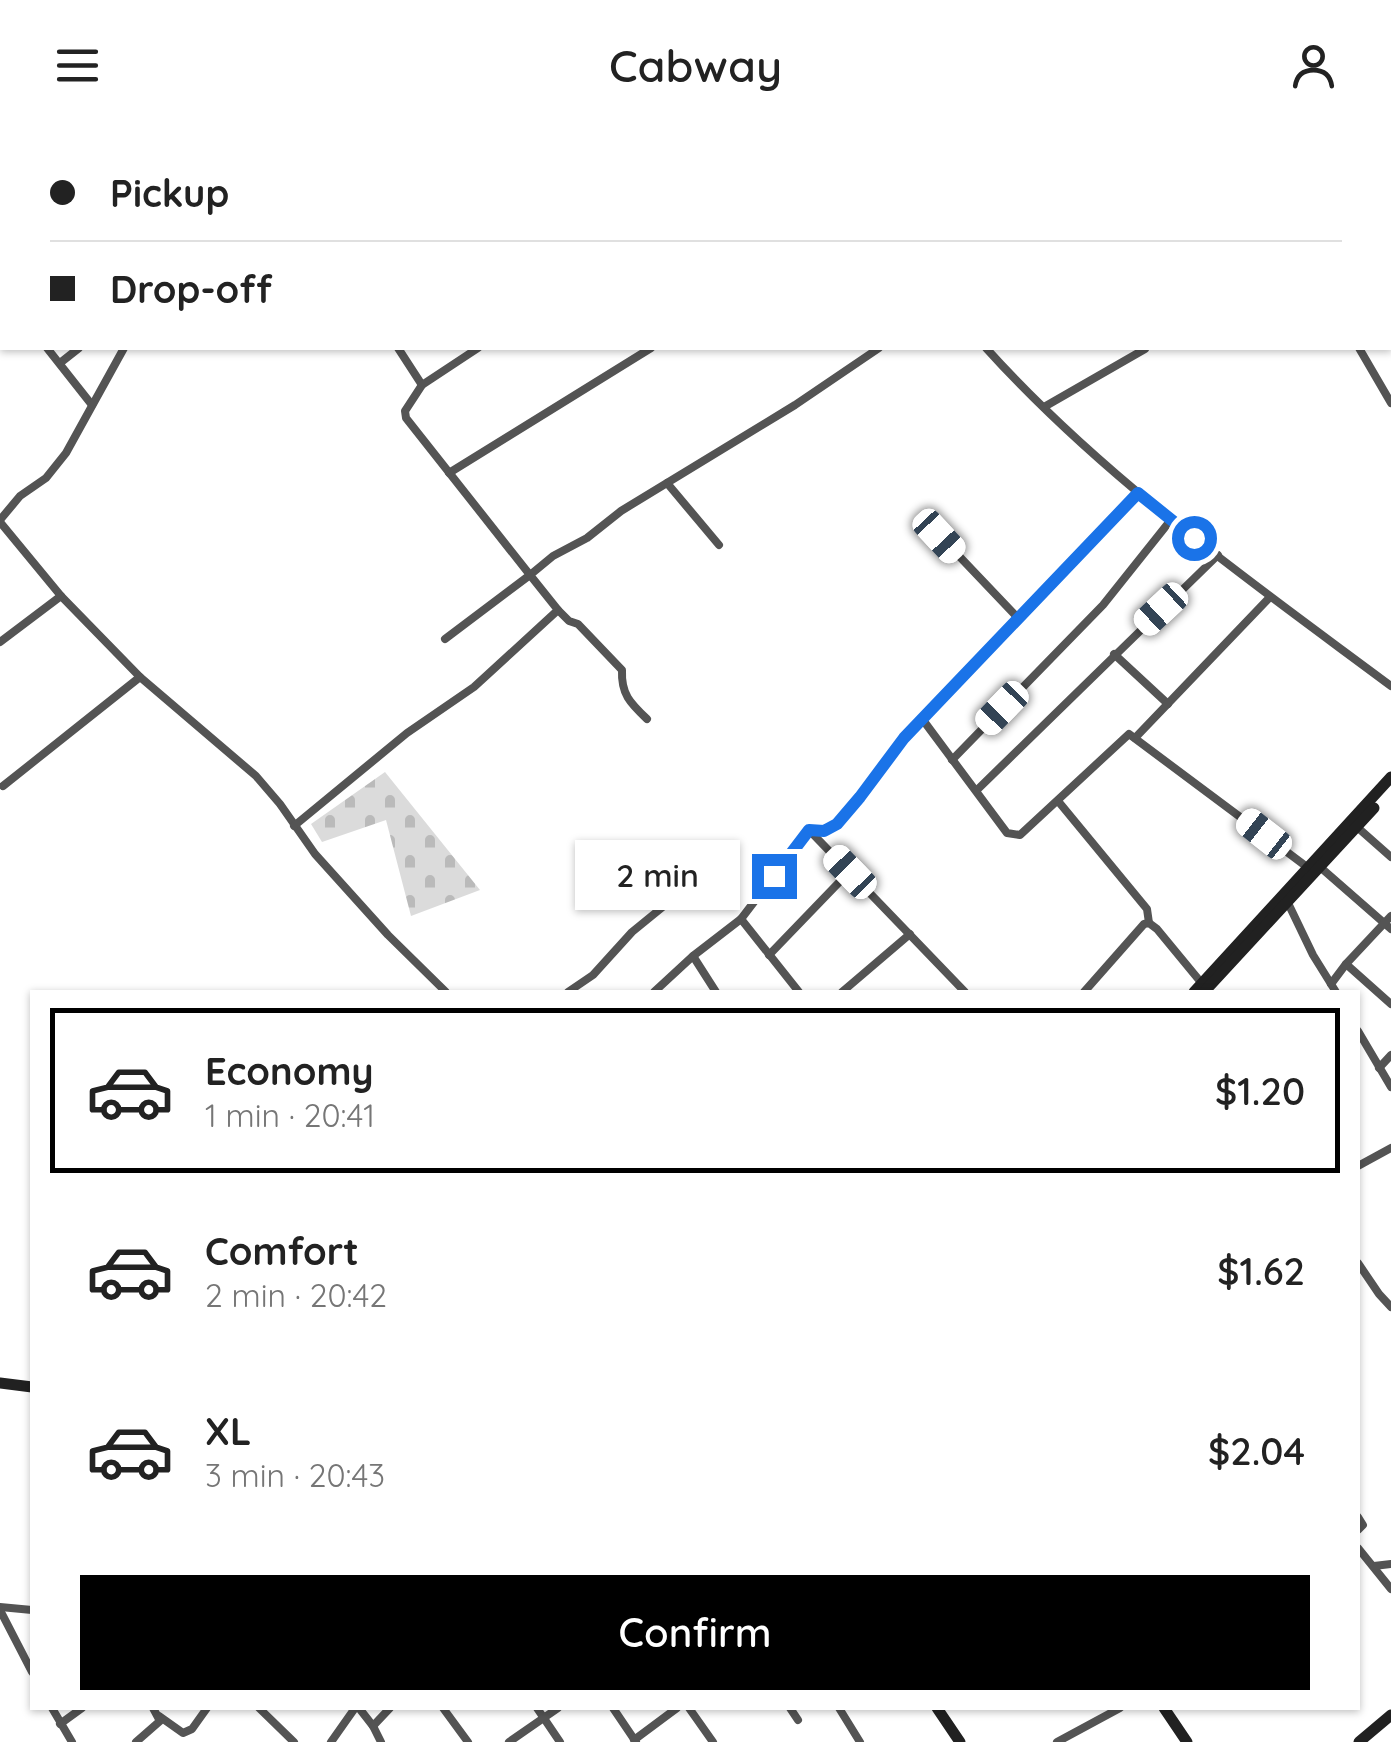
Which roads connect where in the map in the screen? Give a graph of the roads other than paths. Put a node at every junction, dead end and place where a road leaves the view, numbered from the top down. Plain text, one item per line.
1 (48, 350) edge
2 (76, 350) edge
3 (123, 350) edge
4 (399, 350) edge
5 (475, 350) edge
6 (648, 350) edge
7 (875, 350) edge
8 (988, 350) edge
9 (1144, 350) edge
10 (1359, 350) edge
11 (60, 363) junction
12 (422, 385) junction
13 (1391, 403) edge
14 (92, 406) junction
15 (1044, 407) junction
16 (449, 474) junction
17 (667, 482) junction
18 (1138, 493) junction
19 (0, 521) edge
20 (1170, 521) junction
21 (939, 536) dead end
22 (719, 545) dead end
23 (1218, 555) junction
24 (530, 574) junction
25 (61, 596) junction
26 (1270, 596) junction
27 (558, 610) junction
28 (1017, 617) junction
29 (445, 639) dead end
30 (0, 642) edge
31 (1114, 654) junction
32 (140, 677) junction
33 (1391, 686) edge
34 (1168, 704) junction
35 (647, 719) dead end
36 (923, 720) junction
37 (1135, 738) junction
38 (952, 760) junction
39 (1391, 777) edge
40 (3, 786) dead end
41 (1391, 789) edge
42 (977, 790) junction
43 (1058, 801) junction
44 (294, 826) junction
45 (1357, 827) junction
46 (809, 830) junction
47 (1391, 858) edge
48 (1314, 869) junction
49 (850, 872) junction
50 (670, 901) dead end
51 (1288, 904) junction
52 (740, 919) junction
53 (1389, 922) edge
54 (1149, 923) junction
55 (910, 934) junction
56 (769, 955) junction
57 (693, 956) junction
58 (1346, 964) junction
59 (1333, 988) edge
60 (1202, 989) edge
61 (444, 990) edge
62 (571, 990) edge
63 (656, 990) edge
64 (715, 990) edge
65 (798, 990) edge
66 (844, 990) edge
67 (963, 990) edge
68 (1086, 990) edge
69 (1391, 1004) edge
70 (1360, 1034) edge
71 (1391, 1055) edge
72 (1379, 1068) junction
73 (1391, 1087) edge
74 (1391, 1148) edge
75 (1360, 1165) edge
76 (1360, 1265) edge
77 (1391, 1307) edge
78 (0, 1383) edge
79 (30, 1387) edge
80 (1360, 1550) edge
81 (1391, 1564) edge
82 (1374, 1566) junction
83 (1391, 1589) edge
84 (0, 1609) edge
85 (30, 1610) edge
86 (30, 1668) edge
87 (53, 1710) edge
88 (79, 1710) edge
89 (154, 1710) edge
90 (206, 1710) edge
91 (261, 1710) edge
92 (355, 1710) edge
93 (359, 1710) edge
94 (388, 1710) edge
95 (444, 1710) edge
96 (538, 1710) edge
97 (555, 1710) edge
98 (614, 1710) edge
99 (674, 1710) edge
100 (690, 1710) edge
101 (791, 1710) edge
102 (840, 1710) edge
103 (938, 1710) edge
104 (1116, 1710) edge
105 (1165, 1710) edge
106 (1391, 1715) edge
107 (159, 1716) junction
108 (544, 1718) junction
109 (798, 1720) dead end
110 (60, 1724) junction
111 (373, 1726) junction
112 (635, 1741) edge
113 (72, 1742) edge
114 (136, 1742) edge
115 (294, 1742) edge
116 (331, 1742) edge
117 (381, 1742) edge
118 (468, 1742) edge
119 (509, 1742) edge
120 (560, 1742) edge
121 (714, 1742) edge
122 (860, 1742) edge
123 (960, 1742) edge
124 (1057, 1742) edge
125 (1187, 1742) edge
126 (1359, 1742) edge

1 - 11 street
2 - 11 street
3 - 14 street
4 - 12 street
5 - 12 street
6 - 16 street
7 - 17 street
8 - 15 street
9 - 15 street
10 - 13 street
11 - 14 street
12 - 16 street
14 - 19 street
15 - 18 street
16 - 24 street
17 - 22 street
17 - 24 street
18 - 20 street
18 - 28 street
19 - 25 street
20 - 23 street
20 - 38 street
21 - 28 street
23 - 26 street
23 - 31 street
24 - 27 street
24 - 29 street
25 - 30 street
25 - 32 street
26 - 33 street
26 - 34 street
27 - 35 street
27 - 44 street
28 - 36 street
31 - 34 street
31 - 42 street
32 - 40 street
32 - 44 street
34 - 37 street
36 - 38 street
36 - 46 street
37 - 43 street
37 - 48 street
38 - 42 street
39 - 48 street
41 - 45 street
42 - 43 street
43 - 54 street
44 - 61 street
45 - 47 street
45 - 48 street
46 - 49 street
46 - 52 street
48 - 51 street
48 - 53 street
48 - 60 street
49 - 55 street
49 - 56 street
50 - 62 street
51 - 59 street
51 - 60 street
52 - 56 street
52 - 57 street
53 - 58 street
54 - 60 street
54 - 68 street
55 - 66 street
55 - 67 street
56 - 65 street
57 - 63 street
57 - 64 street
58 - 59 street
58 - 69 street
70 - 72 street
71 - 72 street
72 - 73 street
74 - 75 street
76 - 77 street
78 - 79 street
80 - 82 street
81 - 82 street
82 - 83 street
84 - 85 street
84 - 86 street
87 - 110 street
88 - 110 street
89 - 107 street
90 - 107 street
91 - 115 street
92 - 116 street
93 - 111 street
94 - 111 street
95 - 118 street
96 - 108 street
97 - 108 street
98 - 112 street
99 - 112 street
100 - 121 street
101 - 109 street
102 - 122 street
103 - 123 street
104 - 124 street
105 - 125 street
106 - 126 street
107 - 114 street
108 - 119 street
108 - 120 street
110 - 113 street
111 - 117 street

